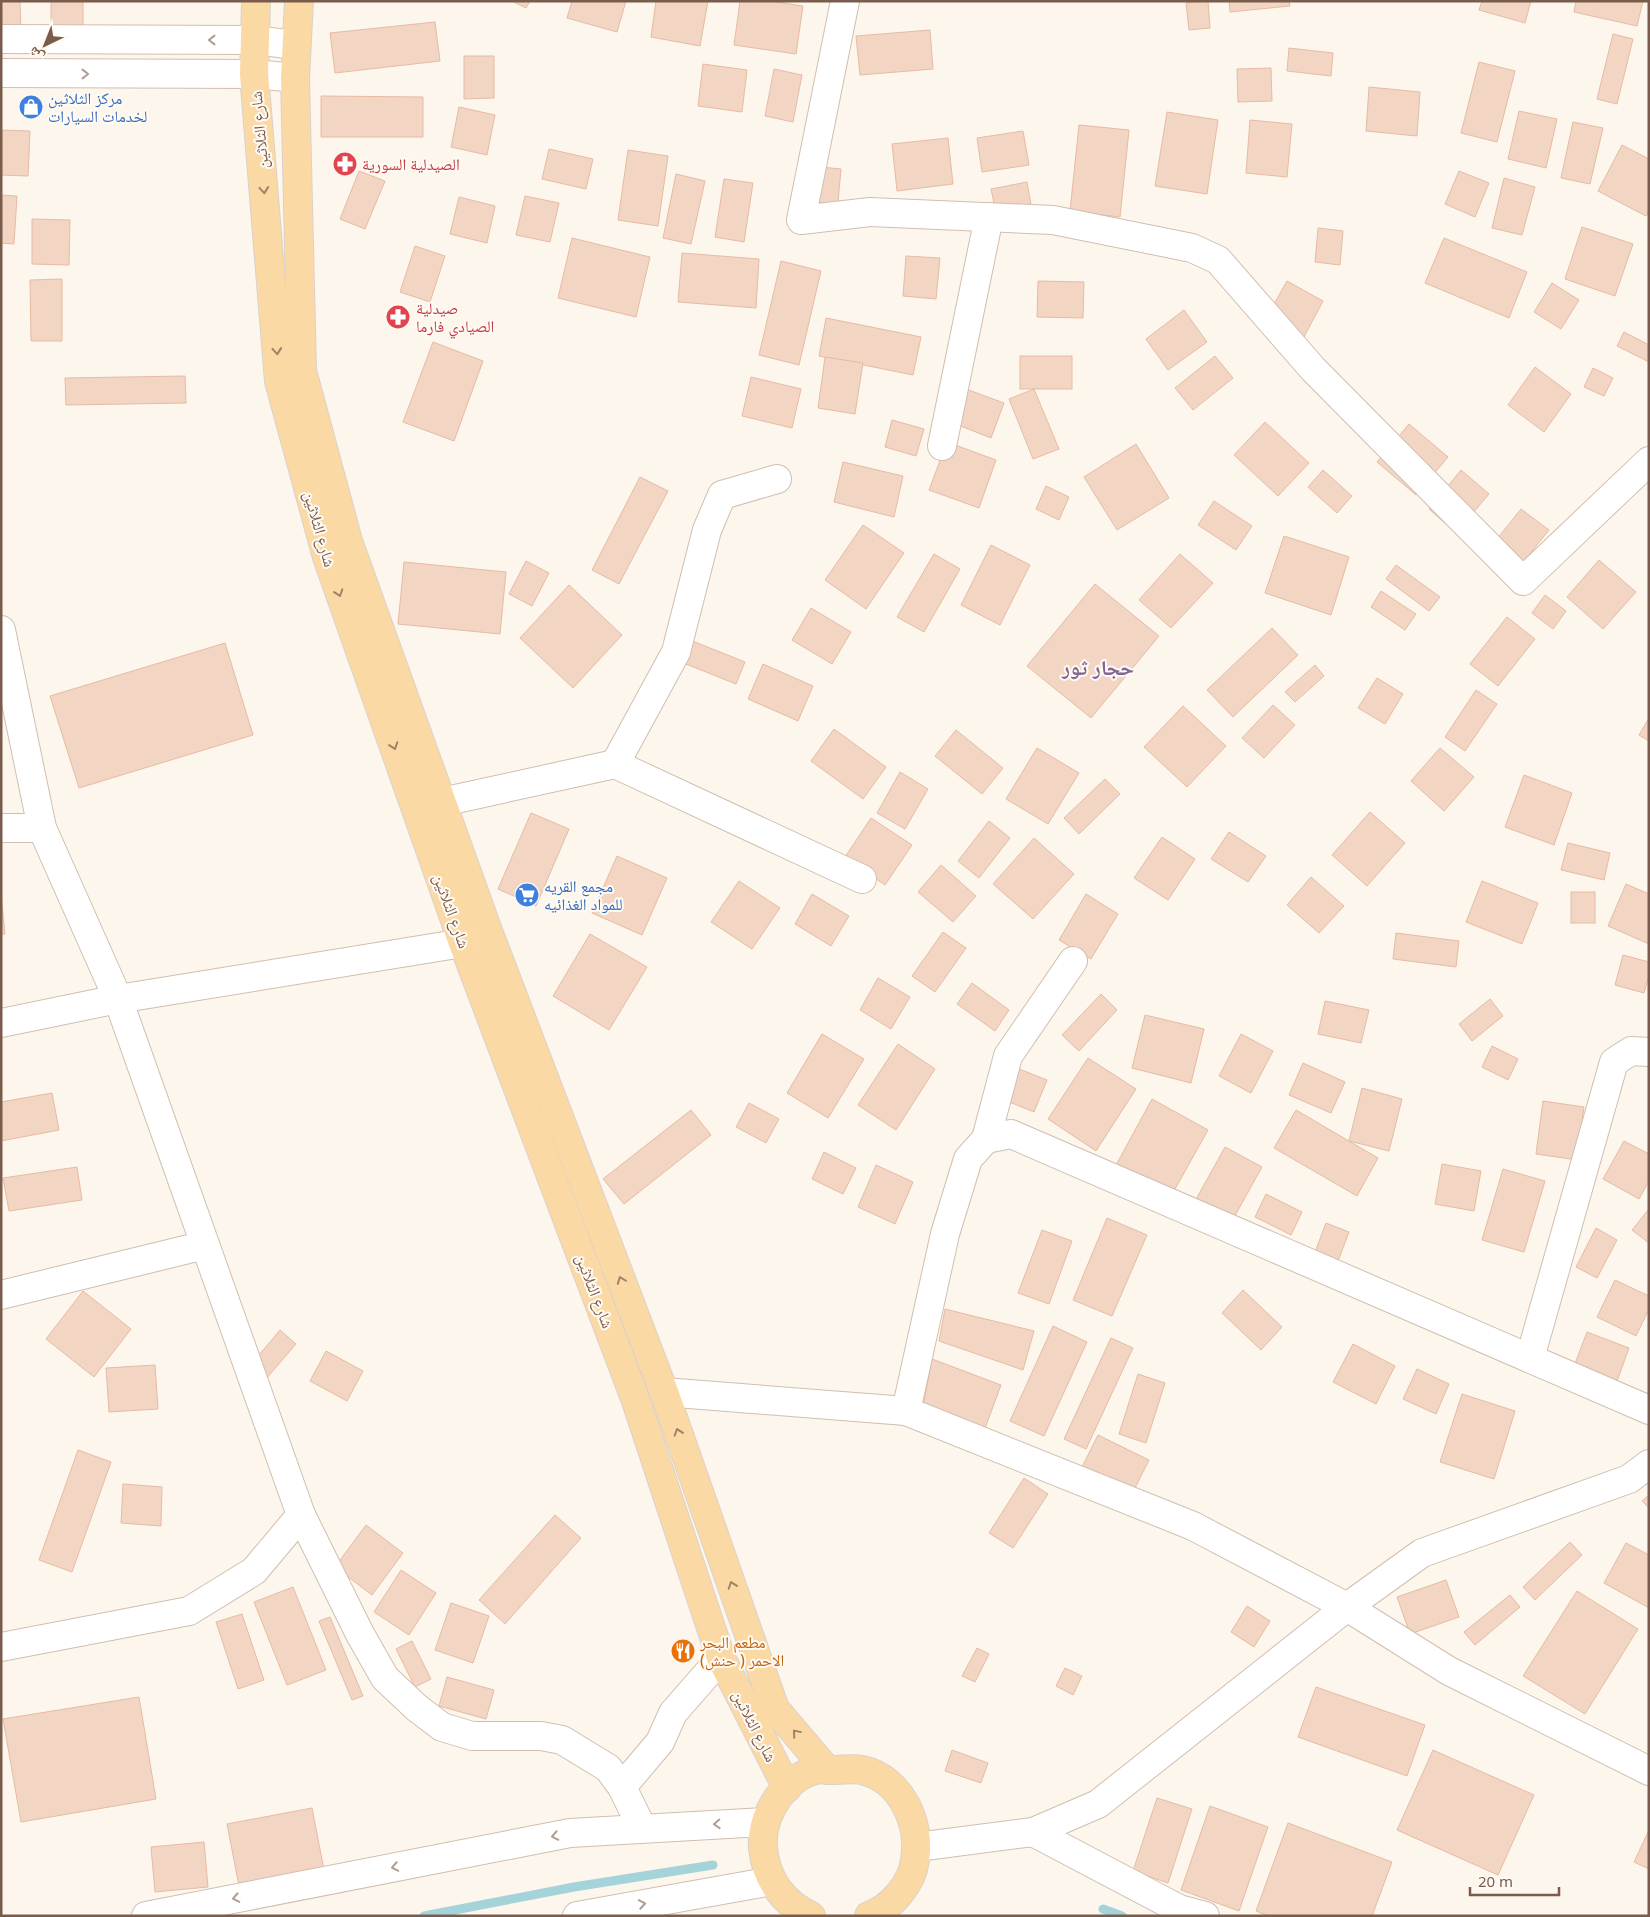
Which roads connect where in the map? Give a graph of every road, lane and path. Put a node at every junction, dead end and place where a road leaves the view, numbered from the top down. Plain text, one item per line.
1 (256, 1) edge
2 (298, 1) edge
3 (845, 1) edge
4 (1, 39) edge
5 (254, 40) junction
6 (295, 45) junction
7 (1, 74) edge
8 (254, 74) junction
9 (294, 78) junction
10 (989, 217) junction
11 (942, 446) dead end
12 (1649, 461) edge
13 (777, 479) dead end
14 (1, 630) edge
15 (615, 764) junction
16 (442, 802) junction
17 (1, 828) edge
18 (42, 828) junction
19 (862, 879) dead end
20 (488, 931) junction
21 (463, 943) junction
22 (1072, 961) dead end
23 (118, 999) junction
24 (1, 1023) edge
25 (1649, 1052) edge
26 (986, 1139) junction
27 (205, 1245) junction
28 (1, 1294) edge
29 (1530, 1358) junction
30 (664, 1392) junction
31 (1649, 1410) edge
32 (906, 1411) junction
33 (1649, 1464) edge
34 (301, 1515) junction
35 (1347, 1607) junction
36 (1, 1647) edge
37 (720, 1658) junction
38 (827, 1770) junction
39 (1649, 1771) edge
40 (622, 1787) junction
41 (787, 1788) junction
42 (765, 1822) junction
43 (642, 1828) junction
44 (1033, 1832) junction
45 (917, 1847) junction
46 (772, 1881) junction
47 (894, 1908) edge
48 (802, 1914) edge
49 (146, 1916) edge
50 (577, 1916) edge
51 (869, 1916) edge
52 (1205, 1916) edge

1 - 5 main road, شارع الثلاثين
2 - 6 main road, شارع الثلاثين
3 - 10 street
5 -> 4 street
5 - 6 street
5 - 8 main road, شارع الثلاثين
6 - 9 main road, شارع الثلاثين
7 -> 8 street
8 - 9 street
8 -> 21 main road, شارع الثلاثين
9 - 16 main road, شارع الثلاثين
10 - 11 street
10 - 12 street
13 - 15 street
14 - 18 street
15 - 16 street
15 - 19 street
16 - 20 main road, شارع الثلاثين
17 - 18 street
18 - 23 street
20 - 21 street
30 -> 20 main road, شارع الثلاثين
21 - 23 street
21 - 37 main road, شارع الثلاثين
22 - 26 street
23 - 24 street
23 - 27 street
25 - 29 street
26 - 29 street
26 - 32 street
27 - 28 street
27 - 34 street
29 - 31 street
30 - 32 street
38 -> 30 main road, شارع الثلاثين
32 - 35 street
33 - 35 street
34 - 36 street
34 - 40 street
35 - 39 street
35 - 44 street
37 - 40 street
37 - 41 main road, شارع الثلاثين
38 - 41 main road
38 - 45 main road
40 - 43 street
41 - 42 main road
42 -> 43 street
42 - 46 main road
43 -> 49 street
44 - 45 street
44 - 52 street
45 - 47 main road
46 - 48 main road
50 -> 46 street
47 - 51 main road

